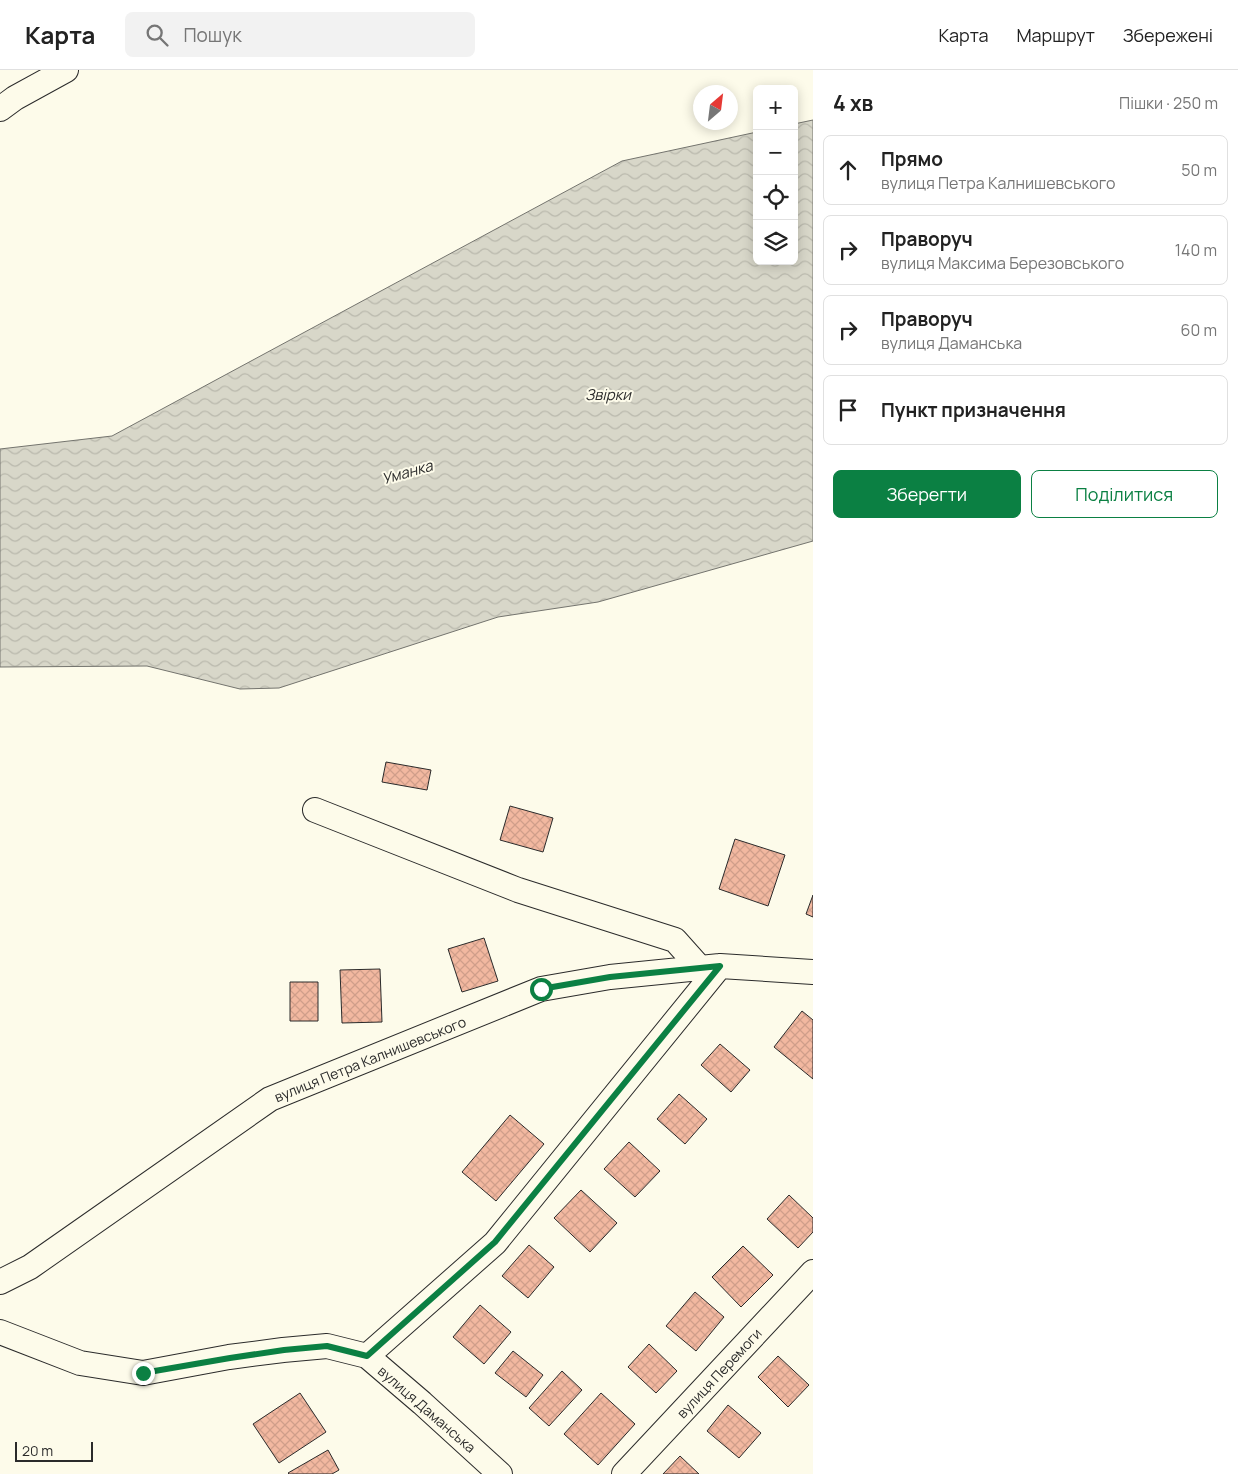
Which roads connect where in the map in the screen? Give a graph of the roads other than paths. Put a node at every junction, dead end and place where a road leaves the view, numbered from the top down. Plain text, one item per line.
1 (66, 70) edge
2 (0, 109) edge
3 (315, 810) dead end
4 (710, 967) junction
5 (813, 972) edge
6 (813, 1272) edge
7 (0, 1282) edge
8 (0, 1332) edge
9 (367, 1356) junction
10 (500, 1474) edge
11 (624, 1474) edge

1 - 2 street
3 - 4 street
4 - 5 street, вулиця Петра Калнишевського
4 - 7 street, вулиця Петра Калнишевського
4 - 9 street
6 - 11 street, вулиця Перемоги
8 - 9 street, вулиця Даманська
9 - 10 street, вулиця Даманська

